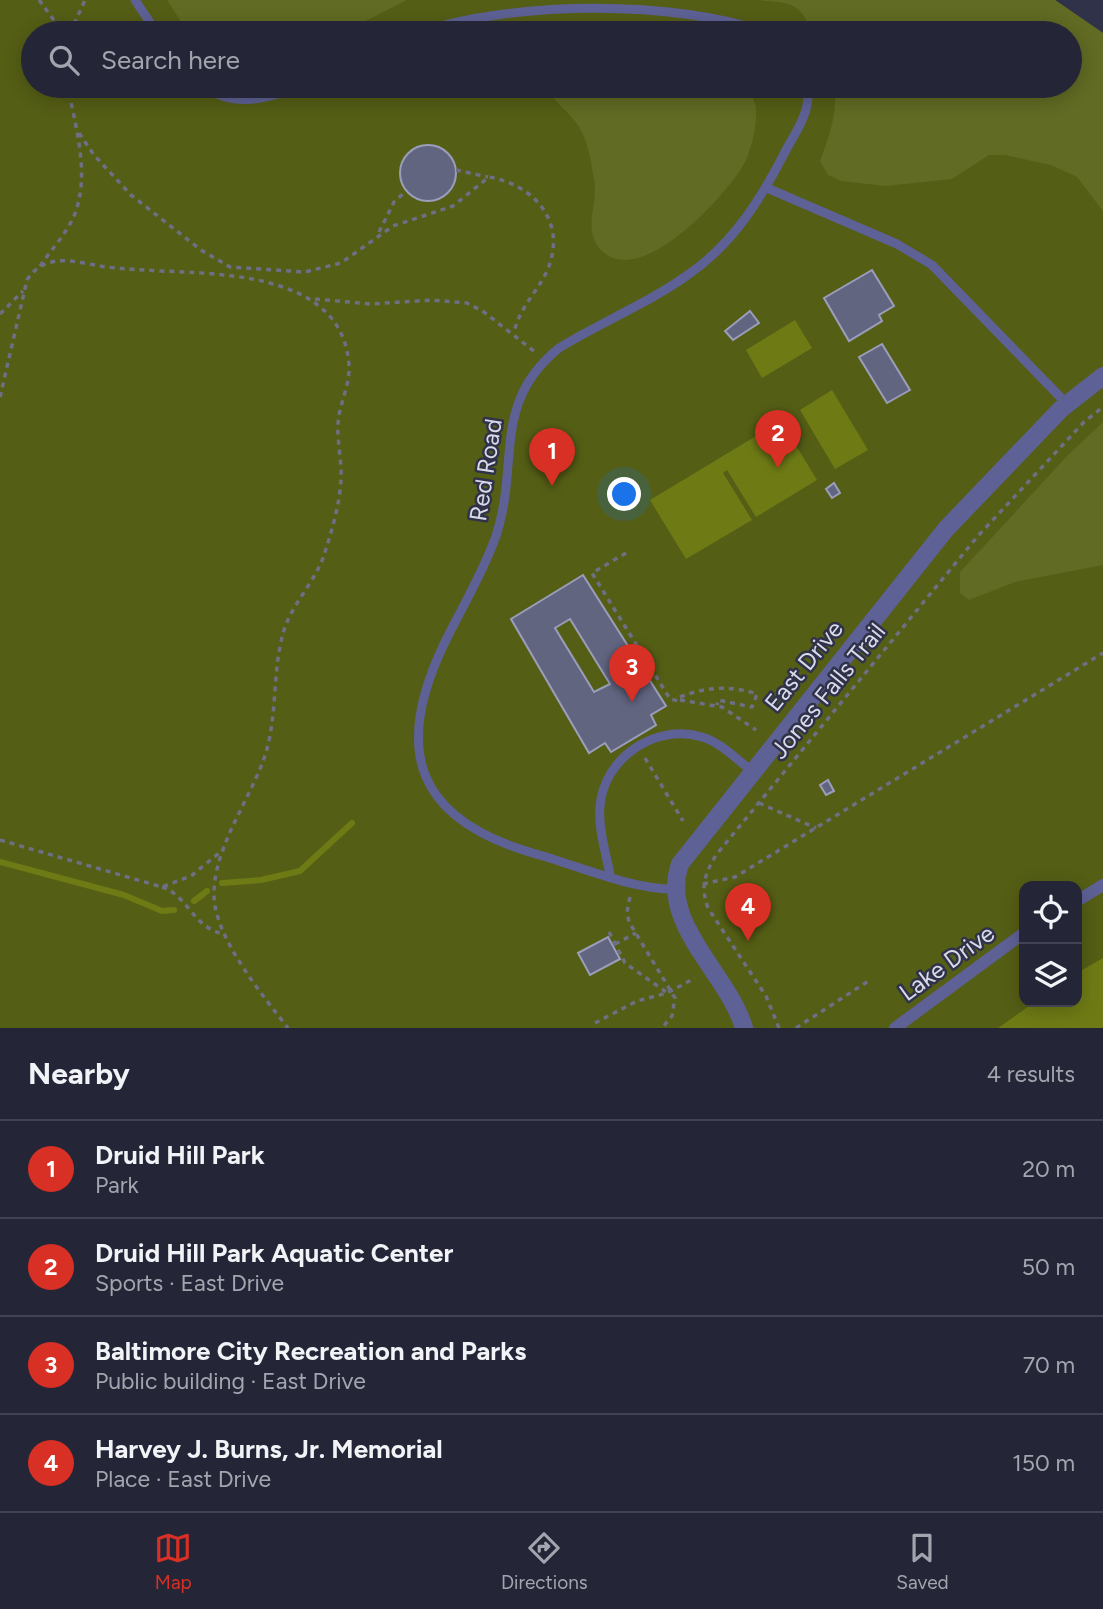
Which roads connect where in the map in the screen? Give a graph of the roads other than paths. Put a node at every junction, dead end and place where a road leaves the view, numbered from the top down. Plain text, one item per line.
1 (135, 0) edge
2 (149, 21) edge
3 (451, 21) edge
4 (737, 21) edge
5 (230, 98) edge
6 (256, 98) edge
7 (807, 98) edge
8 (767, 188) junction
9 (1103, 376) edge
10 (1067, 404) junction
11 (751, 770) junction
12 (610, 875) junction
13 (1103, 886) edge
14 (674, 889) junction
15 (1082, 898) edge
16 (1019, 937) edge
17 (744, 1028) edge
18 (895, 1028) edge

1 - 2 lane
3 - 4 lane
5 - 6 lane
7 - 8 lane, Red Road
8 - 10 lane
8 - 12 lane, Red Road
9 - 10 street, East Drive
10 - 11 street, East Drive
11 - 12 lane
11 - 14 street, East Drive
12 - 14 lane, Red Road
13 - 15 street
14 - 17 street
16 - 18 street, Lake Drive

